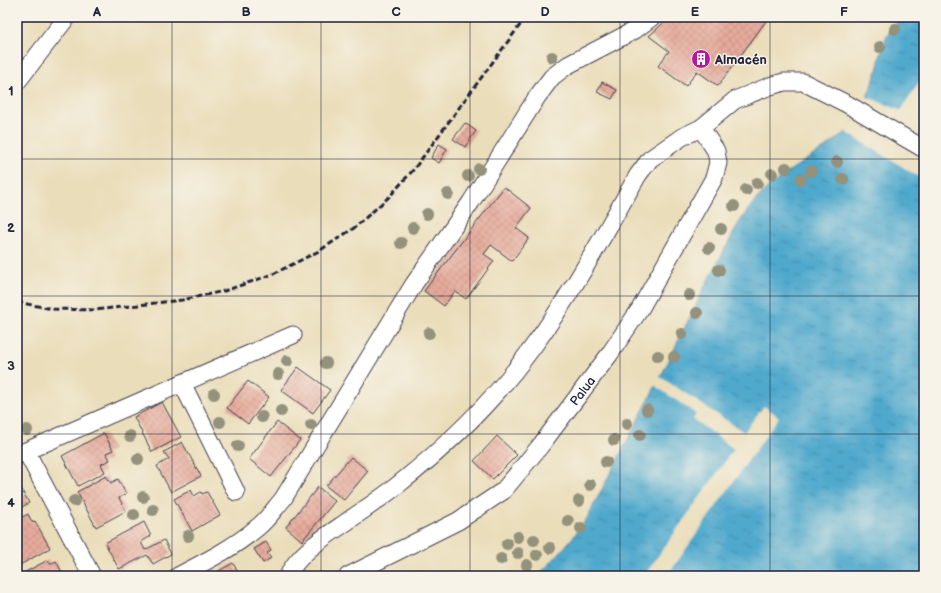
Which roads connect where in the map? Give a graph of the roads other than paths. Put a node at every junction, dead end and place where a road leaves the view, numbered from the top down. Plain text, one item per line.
1 (67, 17) edge
2 (648, 21) edge
3 (17, 82) edge
4 (701, 128) junction
5 (924, 149) edge
6 (293, 335) dead end
7 (182, 383) junction
8 (22, 453) edge
9 (236, 492) dead end
10 (92, 576) edge
11 (178, 576) edge
12 (288, 576) edge
13 (348, 576) edge

1 - 3 street
2 - 11 street
4 - 5 street
4 - 12 street
4 - 13 street, Palua
6 - 7 street
7 - 8 street
7 - 9 street
8 - 10 street

